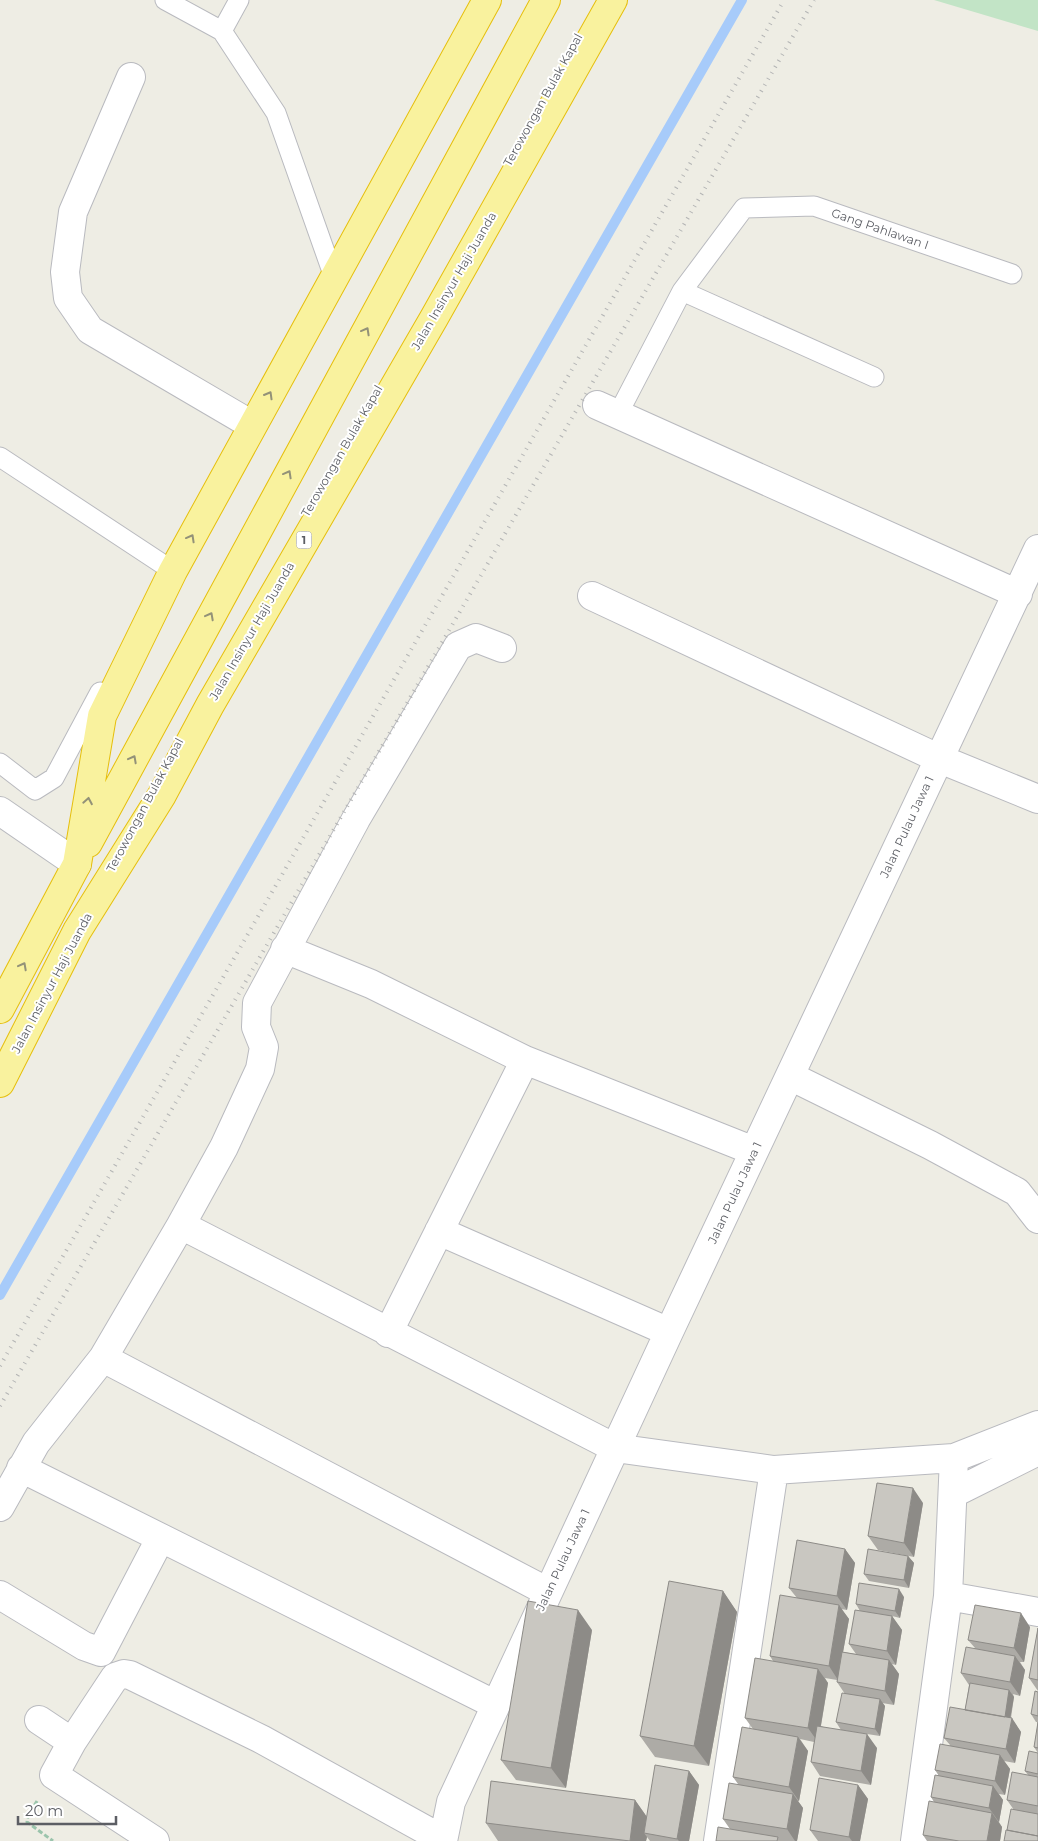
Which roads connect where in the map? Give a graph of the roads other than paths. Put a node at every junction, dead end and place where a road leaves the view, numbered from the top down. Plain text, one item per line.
1 (165, 0) edge
2 (238, 0) edge
3 (487, 0) edge
4 (546, 0) edge
5 (598, 0) edge
6 (613, 0) edge
7 (222, 31) junction
8 (131, 77) dead end
9 (1012, 274) dead end
10 (335, 280) junction
11 (682, 291) junction
12 (874, 377) dead end
13 (607, 410) joint
14 (252, 425) junction
15 (0, 457) edge
16 (1038, 549) edge
17 (169, 569) junction
18 (1018, 594) junction
19 (592, 596) dead end
20 (502, 648) dead end
21 (940, 758) junction
22 (0, 762) edge
23 (1026, 794) edge
24 (0, 811) edge
25 (77, 864) junction
26 (77, 931) junction
27 (285, 949) junction
28 (0, 1009) edge
29 (525, 1060) junction
30 (790, 1076) junction
31 (0, 1083) edge
32 (754, 1151) junction
33 (1038, 1220) edge
34 (181, 1225) junction
35 (439, 1231) junction
36 (669, 1332) junction
37 (388, 1333) junction
38 (103, 1358) junction
39 (1038, 1425) edge
40 (615, 1448) junction
41 (1038, 1451) edge
42 (954, 1458) junction
43 (21, 1468) junction
44 (774, 1470) junction
45 (954, 1493) junction
46 (0, 1506) edge
47 (160, 1539) junction
48 (548, 1592) junction
49 (0, 1595) edge
50 (948, 1596) junction
51 (1038, 1612) edge
52 (496, 1705) junction
53 (39, 1720) dead end
54 (72, 1742) junction
55 (443, 1840) edge
56 (155, 1841) edge
57 (718, 1841) edge
58 (915, 1841) edge

1 - 7 lane
2 - 7 lane
3 - 10 highway
25 -> 4 highway
5 - 26 highway, Terowongan Bulak Kapal / 1
6 - 26 highway, Jalan Insinyur Haji Juanda / 1
7 - 10 lane
8 - 14 street
9 - 11 lane, Gang Pahlawan I
14 -> 10 highway
11 - 12 lane
11 - 13 lane
13 - 18 street
17 -> 14 highway
15 - 17 lane
16 - 18 street, Jalan Pulau Jawa 1
17 - 22 lane
25 -> 17 highway
18 - 21 street, Jalan Pulau Jawa 1
19 - 21 street
20 - 27 street
21 - 23 street
21 - 30 street, Jalan Pulau Jawa 1
24 - 25 street
28 -> 25 highway
26 - 31 highway, Jalan Insinyur Haji Juanda / 1
27 - 29 street
27 - 34 street
29 - 32 street
29 - 35 street
30 - 32 street, Jalan Pulau Jawa 1
30 - 33 street
32 - 36 street, Jalan Pulau Jawa 1
34 - 37 street
34 - 38 street
35 - 36 street
35 - 37 street
36 - 40 street, Jalan Pulau Jawa 1
37 - 40 street
38 - 43 street
38 - 48 street
39 - 42 street
40 - 44 street
40 - 48 street, Jalan Pulau Jawa 1
41 - 45 street
42 - 44 street
42 - 45 street
43 - 46 street
43 - 47 street
44 - 57 street
45 - 50 street
47 - 49 street
47 - 52 street
48 - 52 street, Jalan Pulau Jawa 1
50 - 51 street
50 - 58 street
52 - 55 street, Jalan Pulau Jawa 1
53 - 54 street
54 - 55 street
54 - 56 street

